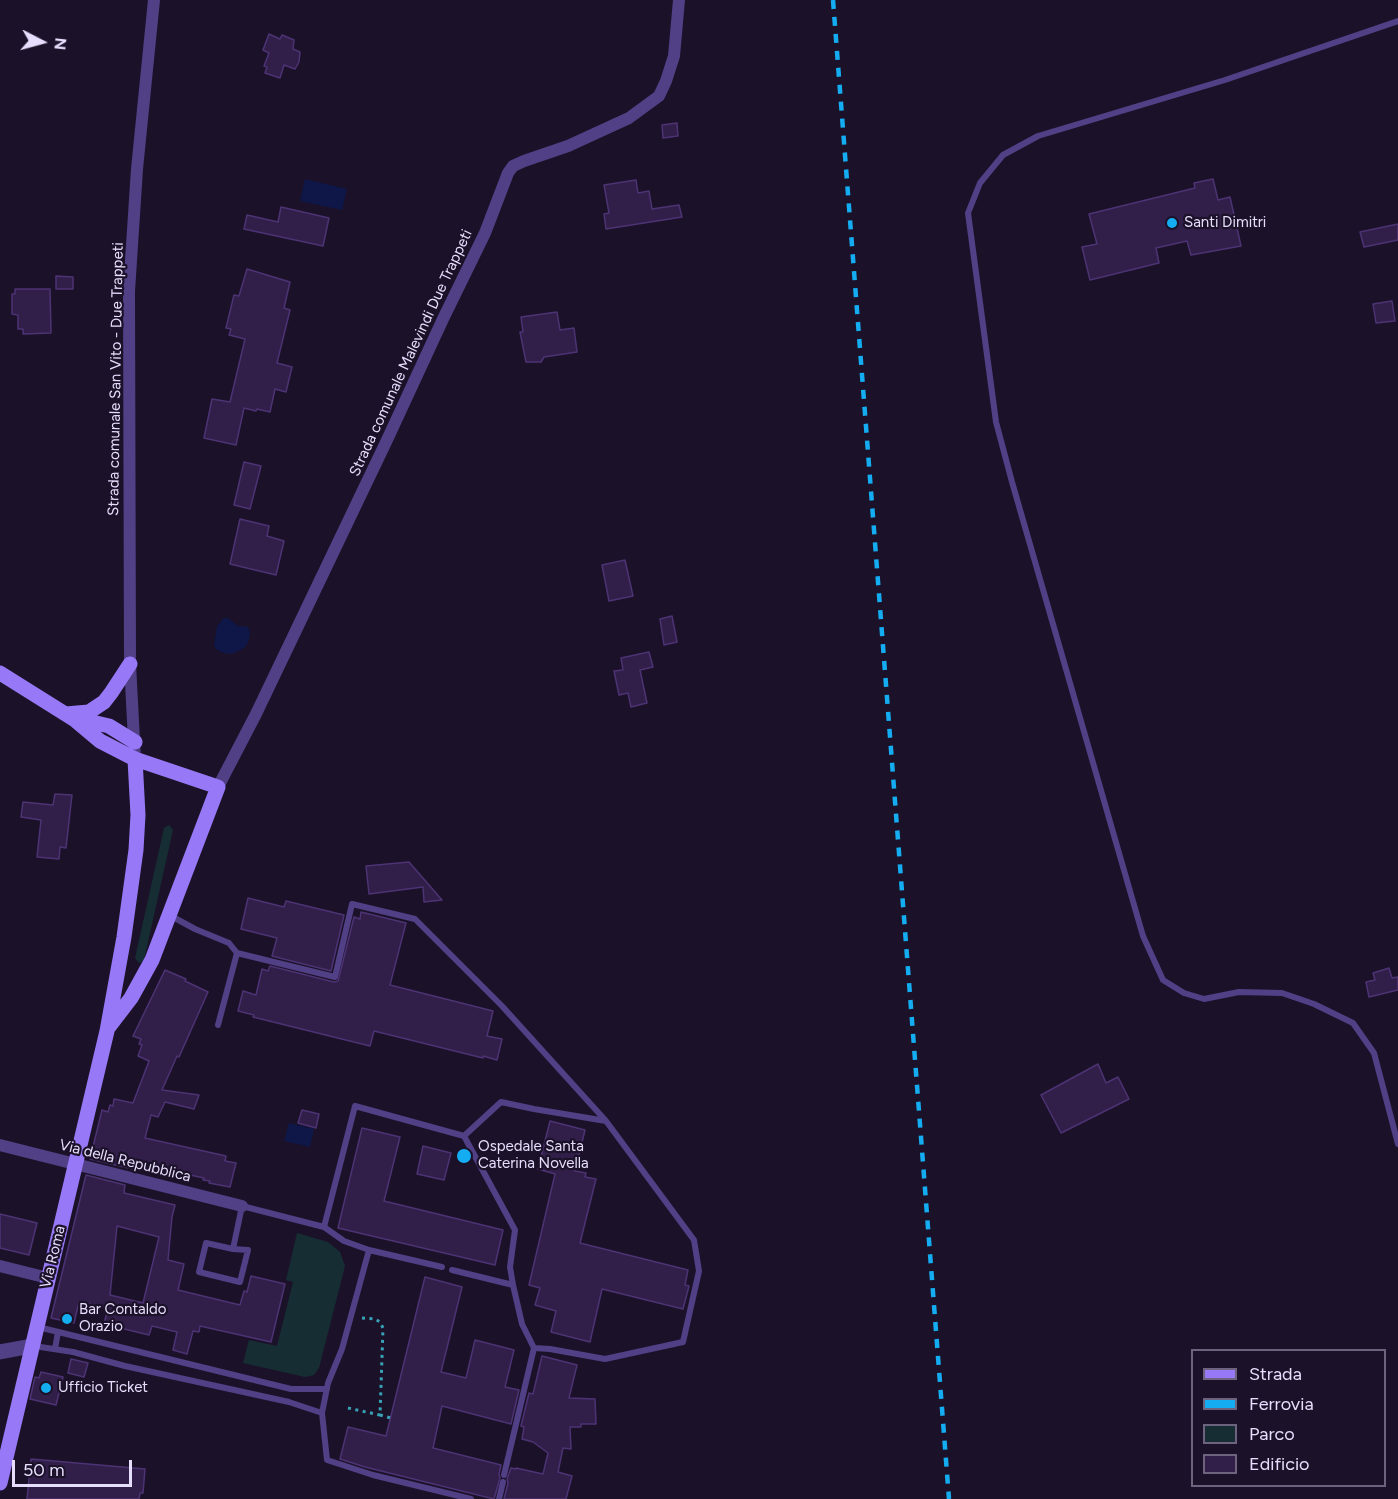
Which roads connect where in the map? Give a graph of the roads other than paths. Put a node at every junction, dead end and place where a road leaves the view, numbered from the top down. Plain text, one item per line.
1 (154, 0) edge
2 (679, 0) edge
3 (1398, 21) edge
4 (130, 664) junction
5 (0, 674) edge
6 (71, 717) junction
7 (135, 742) junction
8 (135, 759) junction
9 (218, 787) junction
10 (169, 915) junction
11 (237, 953) junction
12 (218, 1025) dead end
13 (106, 1031) junction
14 (606, 1121) junction
15 (464, 1136) junction
16 (1398, 1144) edge
17 (0, 1145) edge
18 (75, 1164) junction
19 (242, 1206) junction
20 (324, 1227) junction
21 (233, 1249) junction
22 (369, 1250) junction
23 (0, 1266) edge
24 (442, 1267) dead end
25 (452, 1269) dead end
26 (48, 1278) junction
27 (513, 1285) junction
28 (36, 1327) junction
29 (58, 1332) junction
30 (32, 1346) junction
31 (534, 1348) junction
32 (55, 1349) junction
33 (0, 1352) edge
34 (327, 1389) junction
35 (322, 1413) junction
36 (0, 1483) edge
37 (471, 1499) edge
38 (499, 1499) edge

1 - 4 street, Strada comunale San Vito - Due Trappeti
2 - 9 street, Strada comunale Malevindi Due Trappeti
3 - 16 lane
4 - 6 main road
4 - 7 street, Strada comunale San Vito - Due Trappeti
5 - 6 main road
6 - 7 main road
6 - 8 main road
7 - 8 street, Strada comunale San Vito - Due Trappeti
8 - 9 main road
8 - 13 main road, Via Roma
9 - 10 main road
10 - 11 lane
10 - 13 main road
11 - 12 lane
11 - 14 lane
13 - 18 main road, Via Roma
14 - 15 lane
14 - 31 lane
15 - 20 lane
15 - 27 lane
17 - 18 street, Via della Repubblica
18 - 19 street, Via della Repubblica
18 - 26 main road, Via Roma
19 - 20 lane
19 - 21 lane
20 - 22 lane
21 - 21 lane
22 - 24 lane
22 - 34 lane
23 - 26 street
25 - 27 lane
26 - 28 main road, Via Roma
27 - 31 lane
28 - 29 lane
28 - 30 main road, Via Roma
29 - 32 lane
29 - 34 lane
30 - 32 lane
30 - 33 street
30 - 36 main road, Via Roma
31 - 38 lane
32 - 35 lane
34 - 35 lane
35 - 37 lane

